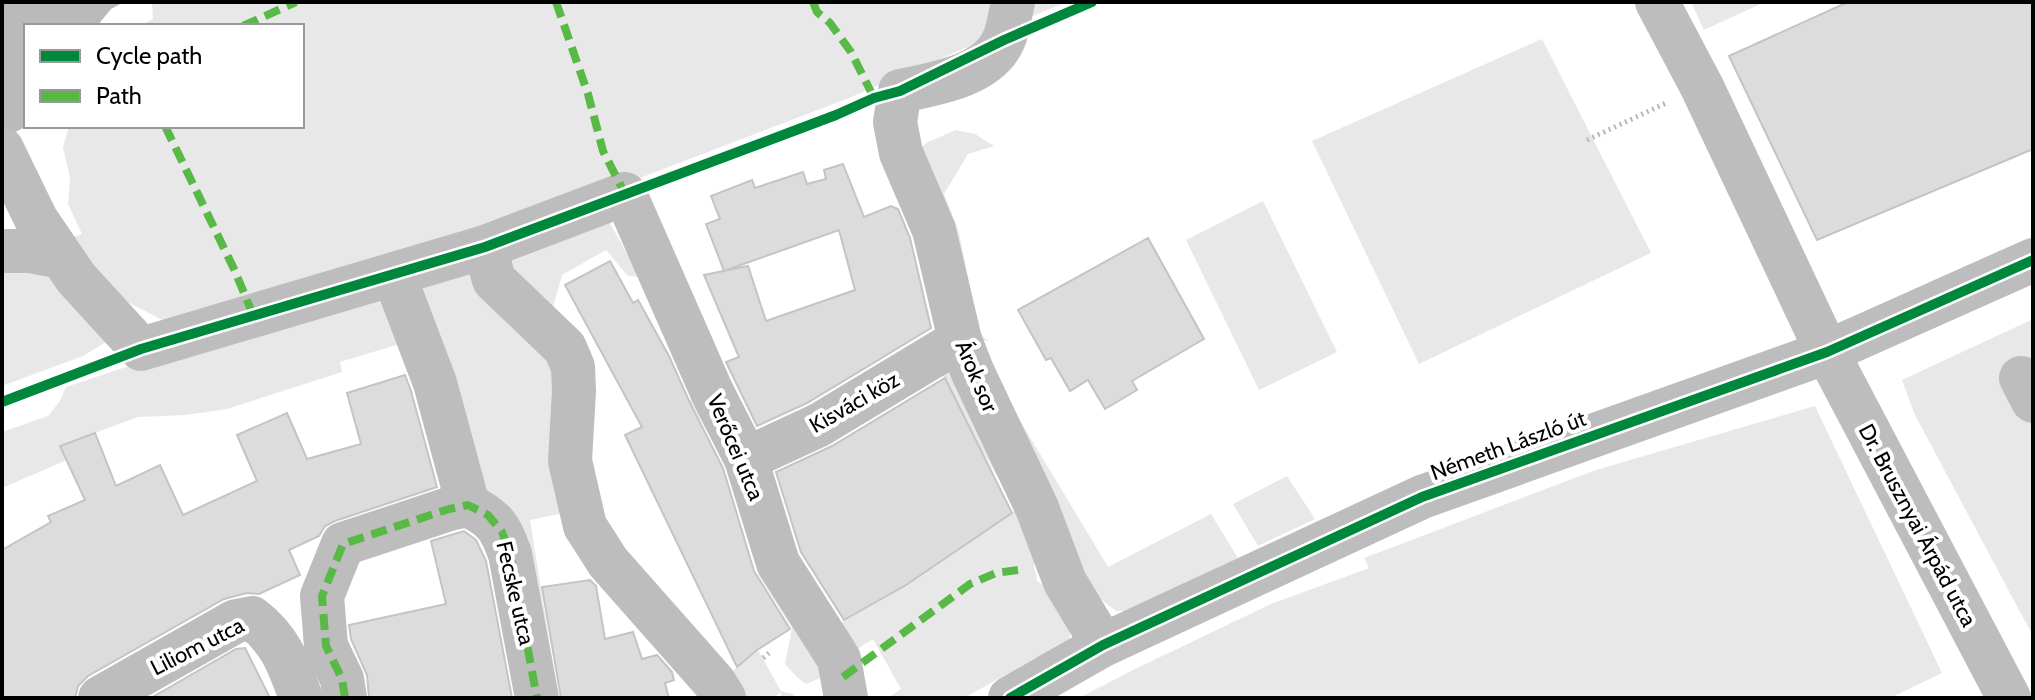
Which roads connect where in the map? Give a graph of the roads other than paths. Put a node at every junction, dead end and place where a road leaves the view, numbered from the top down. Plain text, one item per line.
1 (1013, 2) edge
2 (1657, 2) edge
3 (2, 149) edge
4 (485, 247) junction
5 (2, 251) edge
6 (61, 257) junction
7 (2033, 260) edge
8 (394, 275) junction
9 (960, 340) junction
10 (1827, 352) junction
11 (746, 459) junction
12 (468, 505) junction
13 (1103, 645) junction
14 (1992, 692) edge
15 (844, 697) edge
16 (100, 698) edge
17 (301, 698) edge
18 (345, 698) edge
19 (537, 698) edge
20 (724, 698) edge
21 (1010, 698) edge

1 - 9 street, Árok sor
2 - 10 street, Dr. Brusznyai Árpád utca
3 - 6 street
4 - 8 street
4 - 11 street, Verőcei utca
4 - 20 street
5 - 6 street
6 - 8 street
7 - 10 street, Németh László út
8 - 12 street
9 - 11 street, Kisváci köz
9 - 13 street, Árok sor
10 - 13 street, Németh László út
10 - 14 street, Dr. Brusznyai Árpád utca
11 - 15 street, Verőcei utca
12 - 18 street
12 - 19 street, Fecske utca
13 - 21 street, Németh László út
16 - 17 street, Liliom utca

